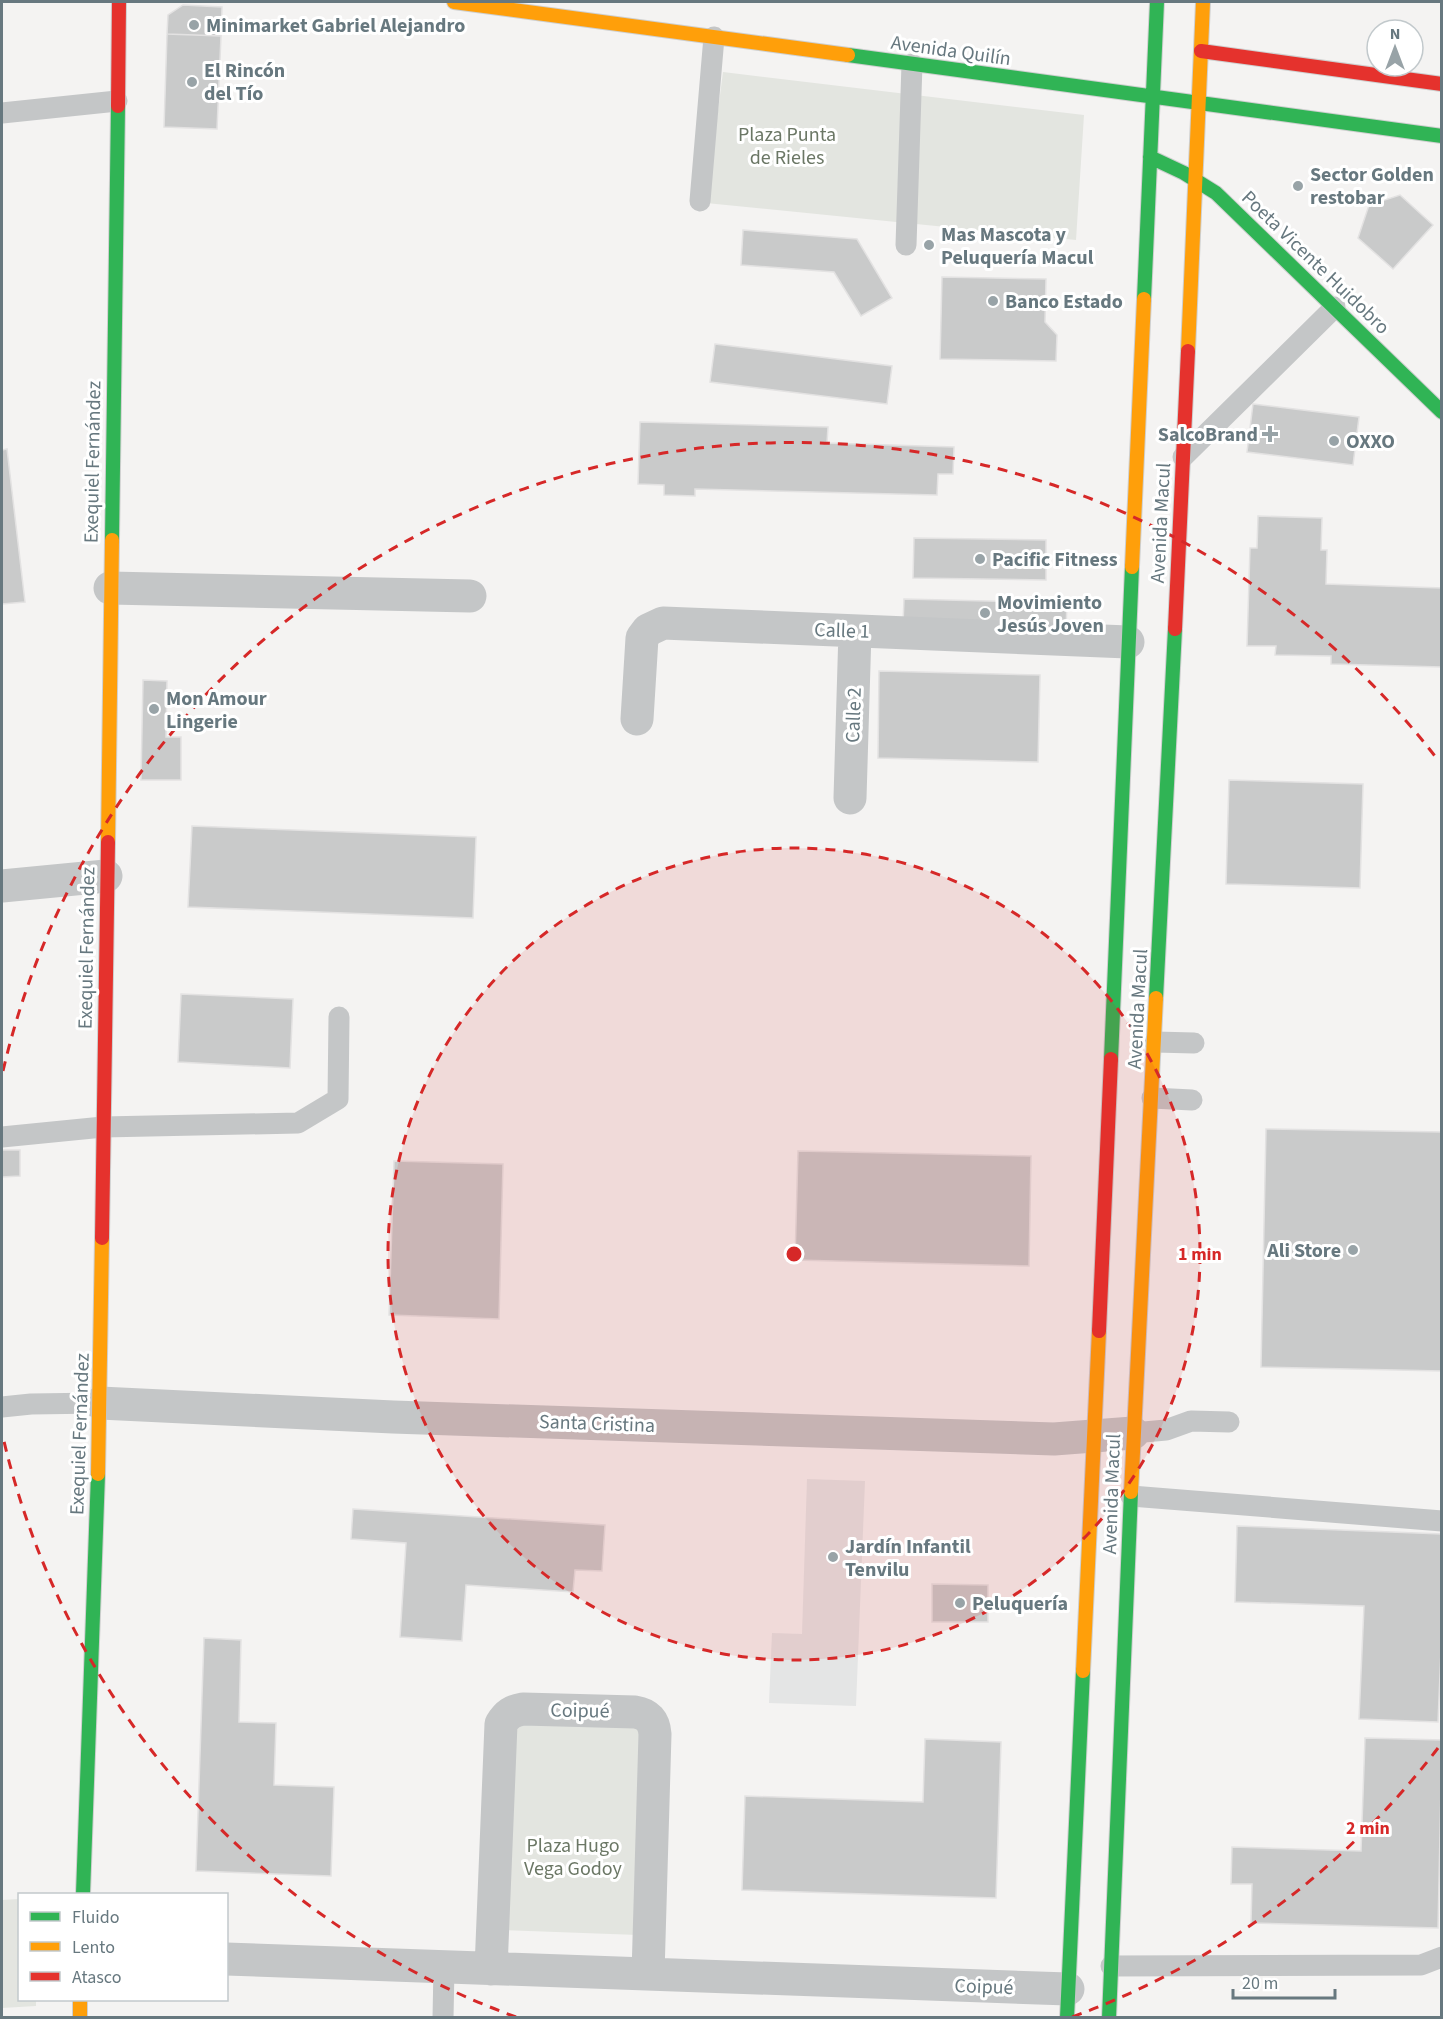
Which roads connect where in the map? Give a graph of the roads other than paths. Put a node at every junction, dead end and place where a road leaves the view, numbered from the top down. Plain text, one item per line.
1 (118, 2) edge
2 (454, 2) edge
3 (1157, 2) edge
4 (1203, 2) edge
5 (714, 37) junction
6 (1201, 51) junction
7 (912, 64) junction
8 (1442, 84) edge
9 (1153, 98) junction
10 (117, 101) junction
11 (1198, 103) junction
12 (2, 113) edge
13 (1442, 136) edge
14 (1150, 157) junction
15 (1195, 178) junction
16 (700, 201) dead end
17 (906, 244) dead end
18 (1335, 306) junction
19 (1442, 412) edge
20 (1183, 458) junction
21 (110, 588) junction
22 (470, 596) dead end
23 (855, 631) junction
24 (1128, 642) junction
25 (637, 719) dead end
26 (850, 798) dead end
27 (106, 876) junction
28 (2, 886) edge
29 (339, 1017) dead end
30 (1155, 1041) junction
31 (1194, 1043) dead end
32 (1152, 1098) junction
33 (1192, 1100) dead end
34 (103, 1127) junction
35 (2, 1137) edge
36 (100, 1403) junction
37 (2, 1407) edge
38 (1229, 1422) dead end
39 (1133, 1433) junction
40 (1095, 1437) junction
41 (1131, 1496) junction
42 (1442, 1521) edge
43 (83, 1893) edge
44 (1442, 1957) edge
45 (228, 1959) edge
46 (1111, 1966) junction
47 (444, 1967) junction
48 (491, 1969) junction
49 (648, 1974) junction
50 (81, 2001) edge
51 (1067, 2003) edge
52 (80, 2018) edge
53 (442, 2018) edge
54 (1109, 2018) edge

1 - 10 main road, Exequiel Fernández
2 - 5 main road, Avenida Quilín
3 - 9 main road, Avenida Macul
4 - 6 main road, Avenida Macul
5 - 7 main road, Avenida Quilín
5 - 16 lane
6 - 8 main road
6 - 11 main road, Avenida Macul
7 - 9 main road, Avenida Quilín
7 - 17 lane
9 - 11 main road, Avenida Quilín
9 - 14 main road, Avenida Macul
10 - 12 lane
10 - 21 main road, Exequiel Fernández
11 - 13 main road, Avenida Quilín
11 - 15 main road, Avenida Macul
14 - 15 main road, Poeta Vicente Huidobro
14 - 24 main road, Avenida Macul
15 - 18 main road, Poeta Vicente Huidobro
15 - 20 main road, Avenida Macul
18 - 19 main road, Poeta Vicente Huidobro
18 - 20 lane
20 - 30 main road, Avenida Macul
21 - 22 street
21 - 27 main road, Exequiel Fernández
23 - 24 street, Calle 1
23 - 25 street, Calle 1
23 - 26 street, Calle 2
24 - 40 main road, Avenida Macul
27 - 28 street
27 - 34 main road, Exequiel Fernández
29 - 34 lane
30 - 31 lane
30 - 32 main road, Avenida Macul
32 - 33 lane
32 - 39 main road, Avenida Macul
34 - 35 lane
34 - 36 main road, Exequiel Fernández
36 - 37 lane
36 - 40 street, Santa Cristina
36 - 43 main road, Exequiel Fernández
38 - 39 lane
39 - 40 street, Santa Cristina
39 - 41 main road, Avenida Macul
40 - 51 main road, Avenida Macul
41 - 42 lane
41 - 46 main road, Avenida Macul
44 - 46 lane
45 - 47 street, Coipué
46 - 54 main road, Avenida Macul
47 - 48 street, Coipué
47 - 53 lane
48 - 49 street, Coipué
48 - 49 street, Coipué
49 - 51 street, Coipué
50 - 52 main road

